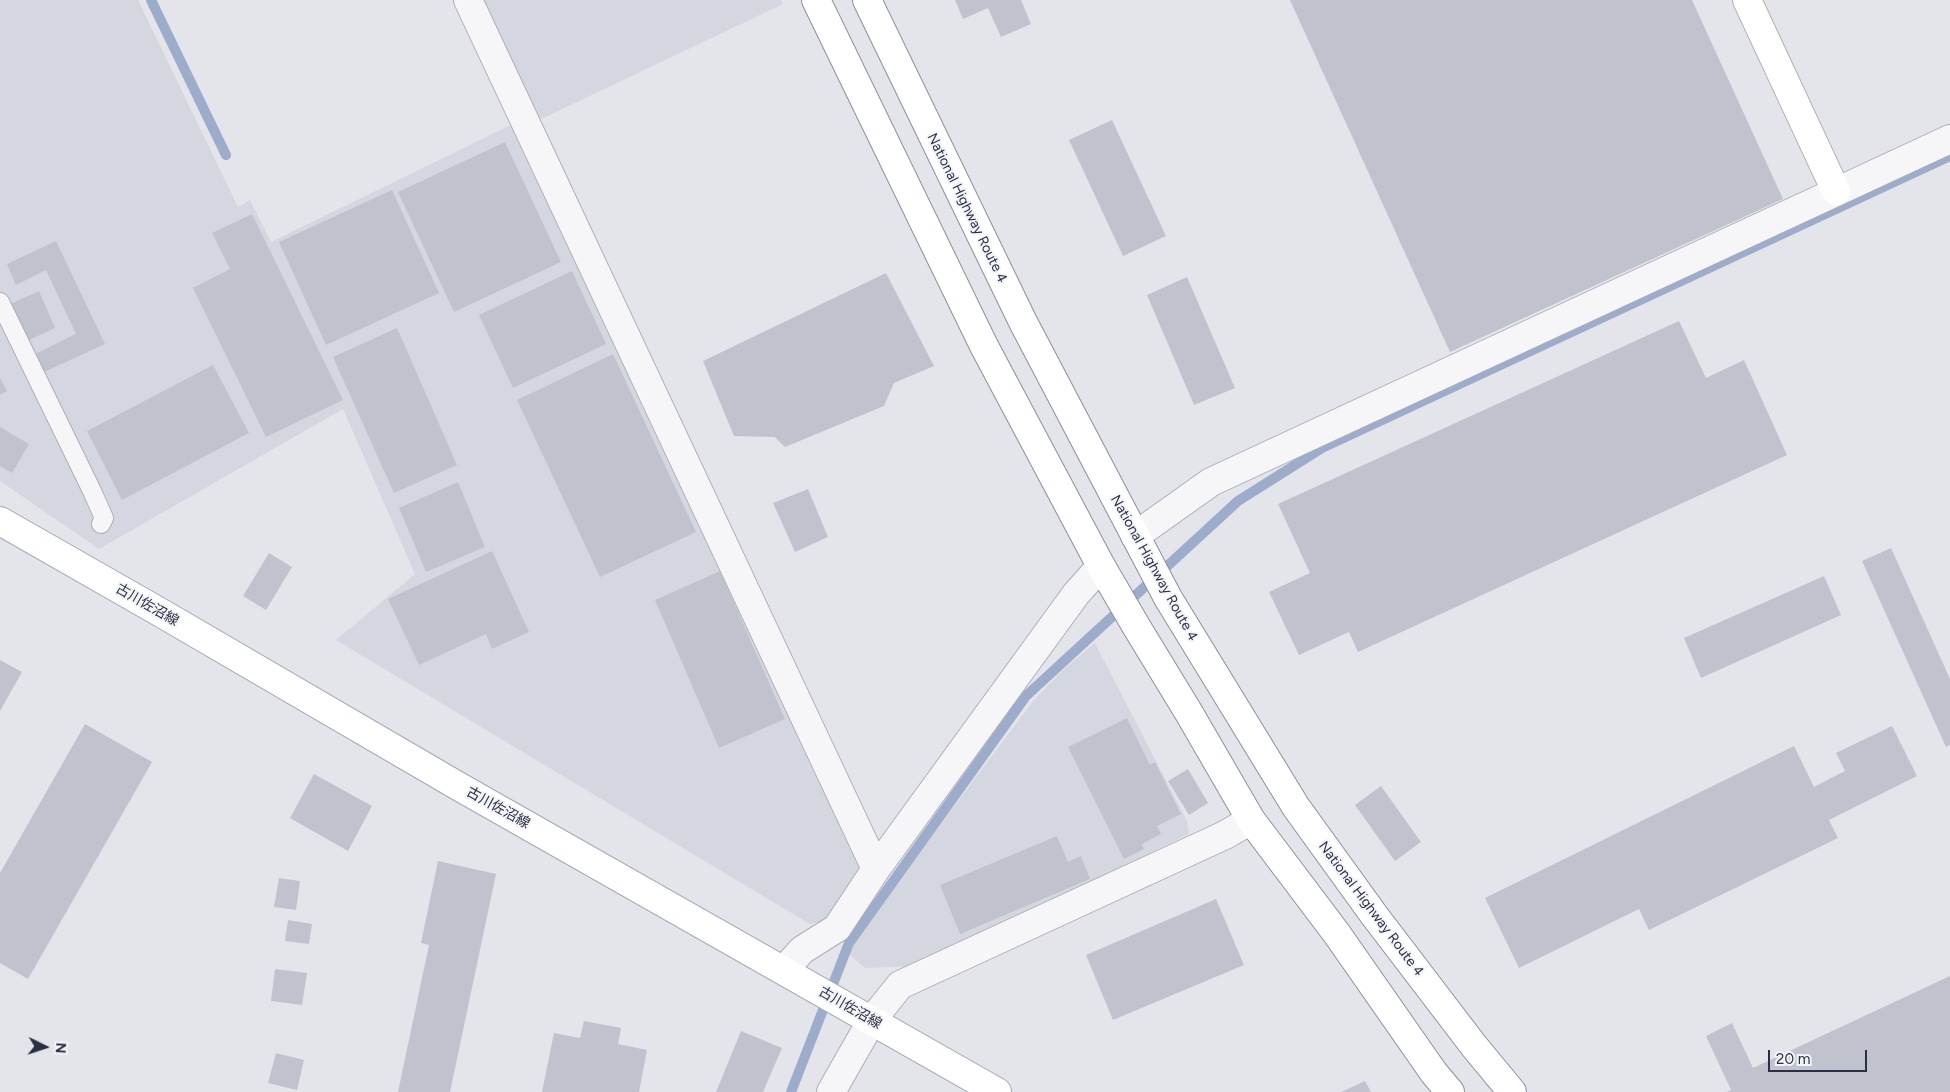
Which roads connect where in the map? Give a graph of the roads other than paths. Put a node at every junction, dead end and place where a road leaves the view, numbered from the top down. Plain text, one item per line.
1 (468, 0) edge
2 (816, 0) edge
3 (867, 0) edge
4 (1746, 0) edge
5 (1950, 139) edge
6 (1836, 191) junction
7 (0, 302) edge
8 (0, 521) edge
9 (101, 524) dead end
10 (1140, 546) junction
11 (1107, 575) junction
12 (1251, 820) junction
13 (876, 869) junction
14 (794, 976) junction
15 (872, 1020) junction
16 (831, 1092) edge
17 (997, 1092) edge
18 (1450, 1092) edge
19 (1512, 1092) edge

1 - 13 street
2 - 11 main road
3 - 10 main road, National Highway Route 4
4 - 6 main road
5 - 6 street
6 - 10 street
7 - 9 lane
8 - 14 main road, 古川佐沼線
10 - 19 main road, National Highway Route 4
11 - 12 main road
11 - 13 street
12 - 15 street
12 - 18 main road
13 - 14 street
14 - 15 main road, 古川佐沼線
15 - 16 street
15 - 17 main road, 古川佐沼線

